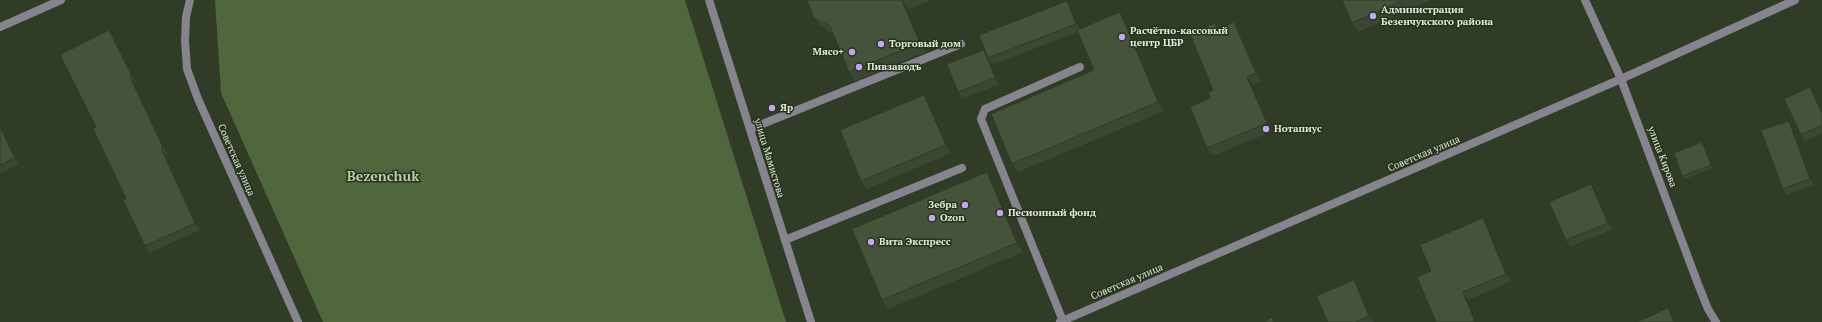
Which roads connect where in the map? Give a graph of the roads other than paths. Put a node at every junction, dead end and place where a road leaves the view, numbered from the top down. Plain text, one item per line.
1 (61, 0) edge
2 (190, 0) edge
3 (709, 0) edge
4 (1585, 0) edge
5 (1795, 0) edge
6 (0, 27) edge
7 (962, 44) dead end
8 (1080, 66) dead end
9 (1621, 79) junction
10 (750, 129) junction
11 (962, 168) dead end
12 (785, 240) junction
13 (1061, 321) edge
14 (298, 322) edge
15 (810, 322) edge
16 (1716, 322) edge

1 - 6 street
2 - 14 street, Советская улица
3 - 10 street, улица Мамистова
4 - 9 street, улица Кирова
5 - 9 street, Советская улица
7 - 10 street
8 - 13 street
9 - 13 street, Советская улица
9 - 16 street, улица Кирова
10 - 12 street, улица Мамистова
11 - 12 street
12 - 15 street, улица Мамистова

